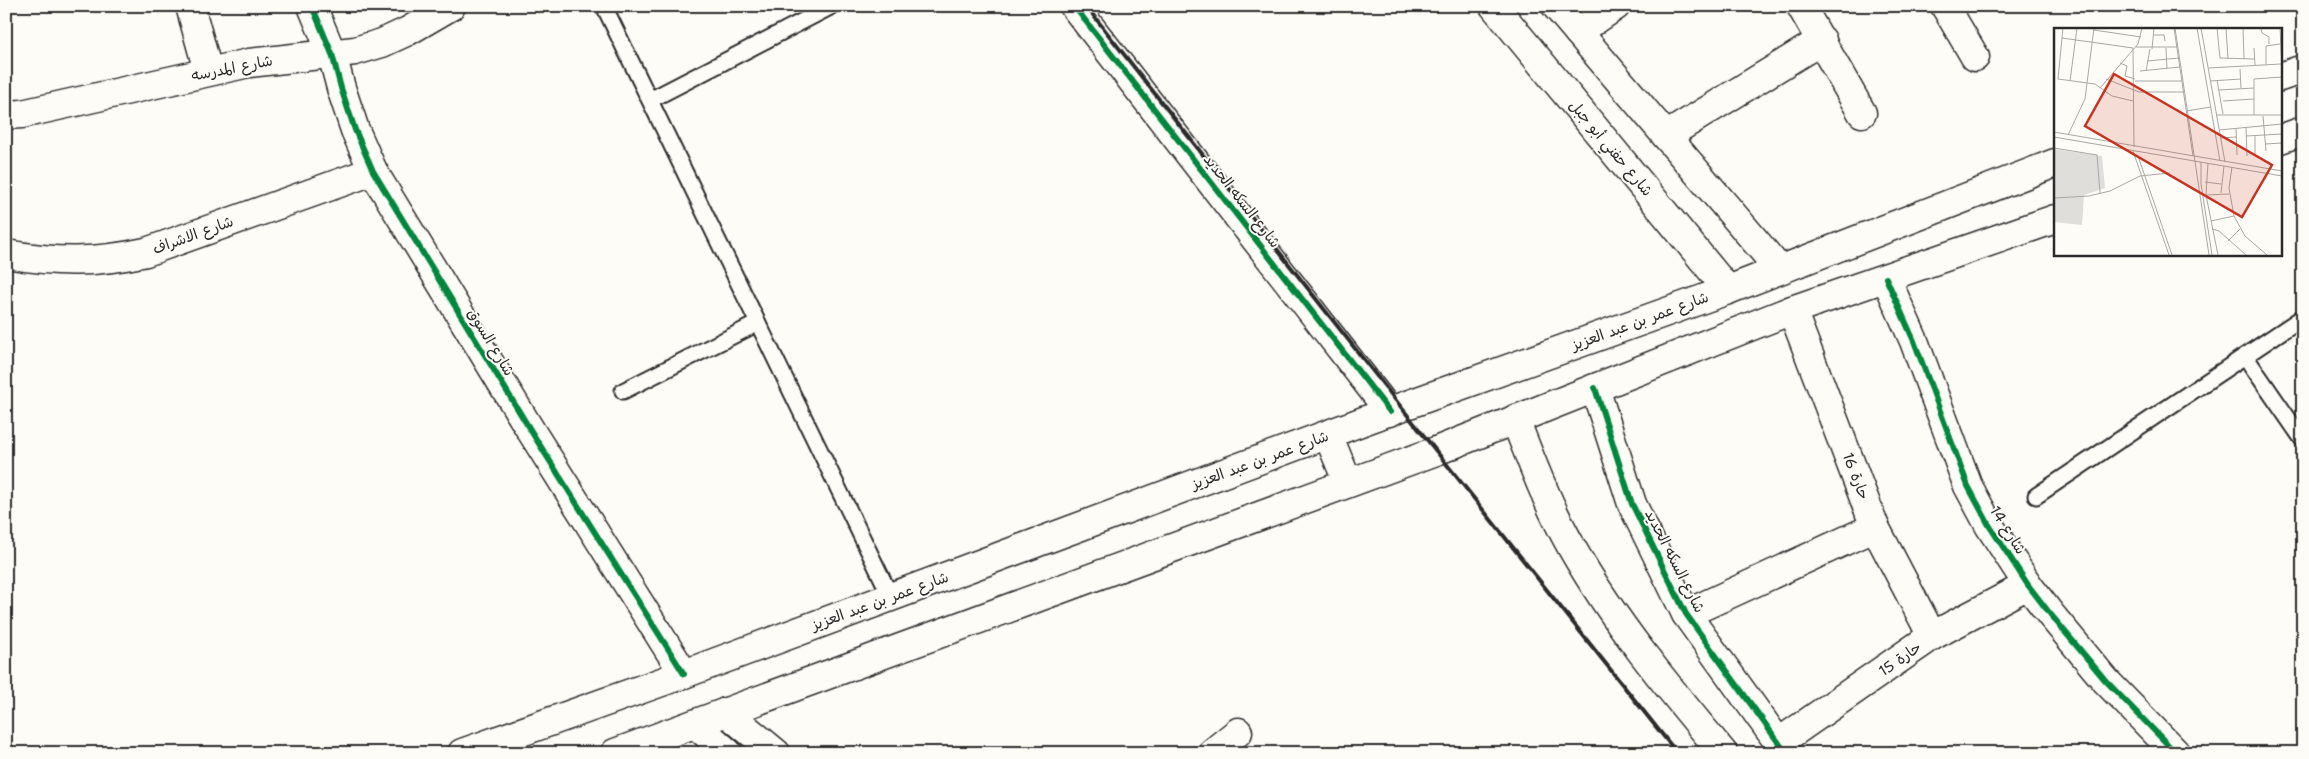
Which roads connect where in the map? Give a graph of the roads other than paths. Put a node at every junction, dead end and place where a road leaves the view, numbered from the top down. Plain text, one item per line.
1 (190, 6) edge
2 (312, 6) edge
3 (451, 6) edge
4 (604, 6) edge
5 (1074, 6) edge
6 (1494, 6) edge
7 (1556, 6) edge
8 (1616, 6) edge
9 (1801, 6) edge
10 (1945, 6) edge
11 (830, 7) edge
12 (1578, 32) junction
13 (1822, 40) junction
14 (332, 54) junction
15 (1975, 57) dead end
16 (2303, 69) edge
17 (208, 71) junction
18 (2282, 76) edge
19 (650, 100) junction
20 (1862, 113) dead end
21 (6, 115) edge
22 (1666, 136) junction
23 (2054, 163) edge
24 (373, 170) junction
25 (2054, 219) edge
26 (6, 254) edge
27 (1780, 270) junction
28 (1886, 278) junction
29 (1728, 290) junction
30 (1792, 310) junction
31 (2303, 317) edge
32 (758, 322) junction
33 (2245, 356) junction
34 (1595, 388) junction
35 (623, 391) dead end
36 (1390, 412) junction
37 (1515, 419) junction
38 (1328, 435) junction
39 (2303, 440) edge
40 (1348, 483) junction
41 (2036, 496) dead end
42 (1875, 527) junction
43 (2028, 585) junction
44 (891, 597) junction
45 (1686, 614) junction
46 (1932, 636) junction
47 (684, 674) junction
48 (726, 712) junction
49 (695, 724) junction
50 (1238, 732) dead end
51 (1782, 748) edge
52 (462, 753) edge
53 (615, 753) edge
54 (728, 753) edge
55 (776, 753) edge
56 (1212, 753) edge
57 (1723, 753) edge
58 (2176, 753) edge

1 - 17 street
2 - 14 street, شارع السوق
3 - 14 street, شارع المدرسه
4 - 19 lane
5 - 36 street, شارع السكه الحديد
6 - 29 street, شارع حفني أبو جبل
7 - 12 street
8 - 12 street
9 - 13 street
10 - 15 street
11 - 19 lane
12 - 22 street
13 - 20 street
13 - 22 street
14 - 17 street, شارع المدرسه
14 - 24 street, شارع السوق
16 - 18 street
17 - 21 street, شارع المدرسه
19 - 32 lane
22 - 27 street
23 - 27 street, شارع عمر بن عبد العزيز
24 - 26 street, شارع الاشراف
24 - 47 street, شارع السوق
25 - 28 street
27 - 29 street, شارع عمر بن عبد العزيز
28 - 30 street
28 - 43 street, شارع 14
29 - 36 street, شارع عمر بن عبد العزيز
30 - 34 street
30 - 42 street, حارة 16
31 - 33 lane
32 - 35 lane
32 - 44 lane
33 - 39 lane
33 - 41 lane
34 - 37 street
34 - 45 street, شارع السكه الحديد
36 - 38 street, شارع عمر بن عبد العزيز
37 - 40 street
37 - 57 street
38 - 40 street
38 - 44 street, شارع عمر بن عبد العزيز
40 - 48 street
42 - 45 street
42 - 46 street, حارة 16
43 - 46 street, حارة 15
43 - 58 street, شارع 14
44 - 47 street, شارع عمر بن عبد العزيز
45 - 51 street, شارع السكه الحديد
46 - 51 street, حارة 15
47 - 52 street, شارع عمر بن عبد العزيز
48 - 49 street
48 - 55 street
49 - 53 street
49 - 54 street
50 - 56 street

